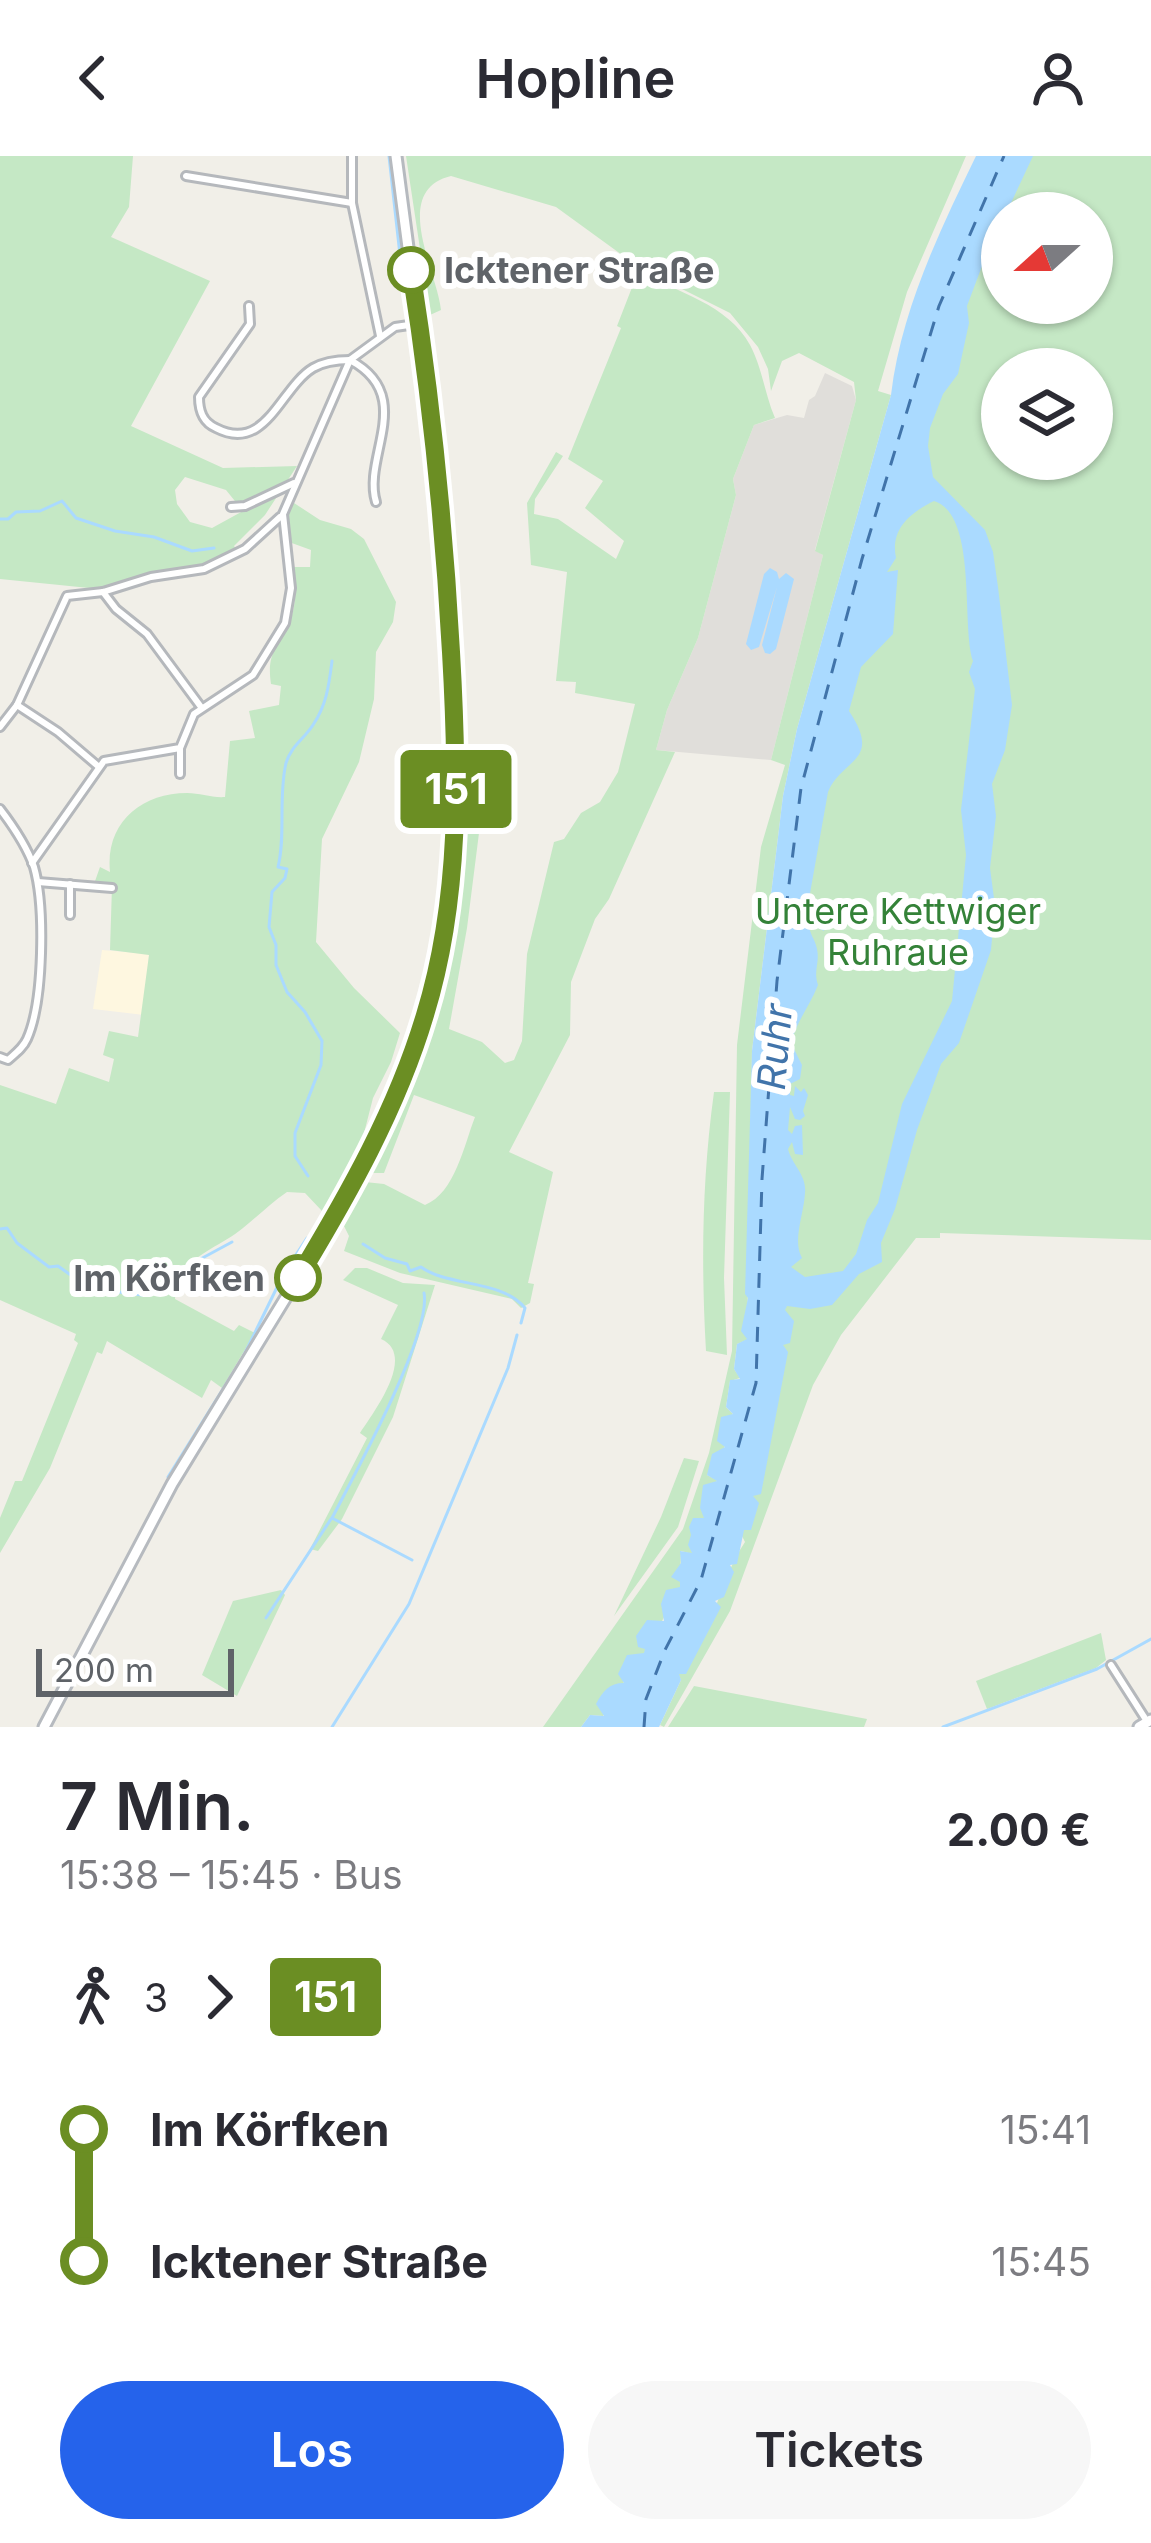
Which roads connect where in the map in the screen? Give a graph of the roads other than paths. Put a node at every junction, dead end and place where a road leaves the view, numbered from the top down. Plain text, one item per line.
1 (352, 156) edge
2 (396, 156) edge
3 (186, 176) dead end
4 (352, 202) junction
5 (249, 305) dead end
6 (420, 324) junction
7 (380, 336) junction
8 (350, 360) junction
9 (295, 483) junction
10 (376, 502) dead end
11 (231, 507) dead end
12 (283, 514) junction
13 (103, 592) junction
14 (17, 705) junction
15 (202, 707) junction
16 (0, 727) edge
17 (180, 748) junction
18 (99, 767) junction
19 (180, 774) dead end
20 (0, 809) edge
21 (32, 863) junction
22 (37, 882) junction
23 (70, 884) junction
24 (112, 888) dead end
25 (70, 915) dead end
26 (0, 1057) edge
27 (1111, 1665) dead end
28 (1147, 1724) edge
29 (44, 1727) edge

1 - 4 street
2 - 6 main road
3 - 4 street
4 - 7 street
5 - 8 street
6 - 7 street
6 - 29 main road
7 - 8 street
8 - 9 street
8 - 10 street
9 - 11 street
9 - 12 street
12 - 13 street
12 - 15 street
13 - 14 street
13 - 15 street
14 - 16 street
14 - 18 street
15 - 17 street
17 - 18 street
17 - 19 street
18 - 21 street
20 - 21 street
21 - 22 street
22 - 23 street
22 - 26 street
23 - 24 street
23 - 25 street
27 - 28 street

